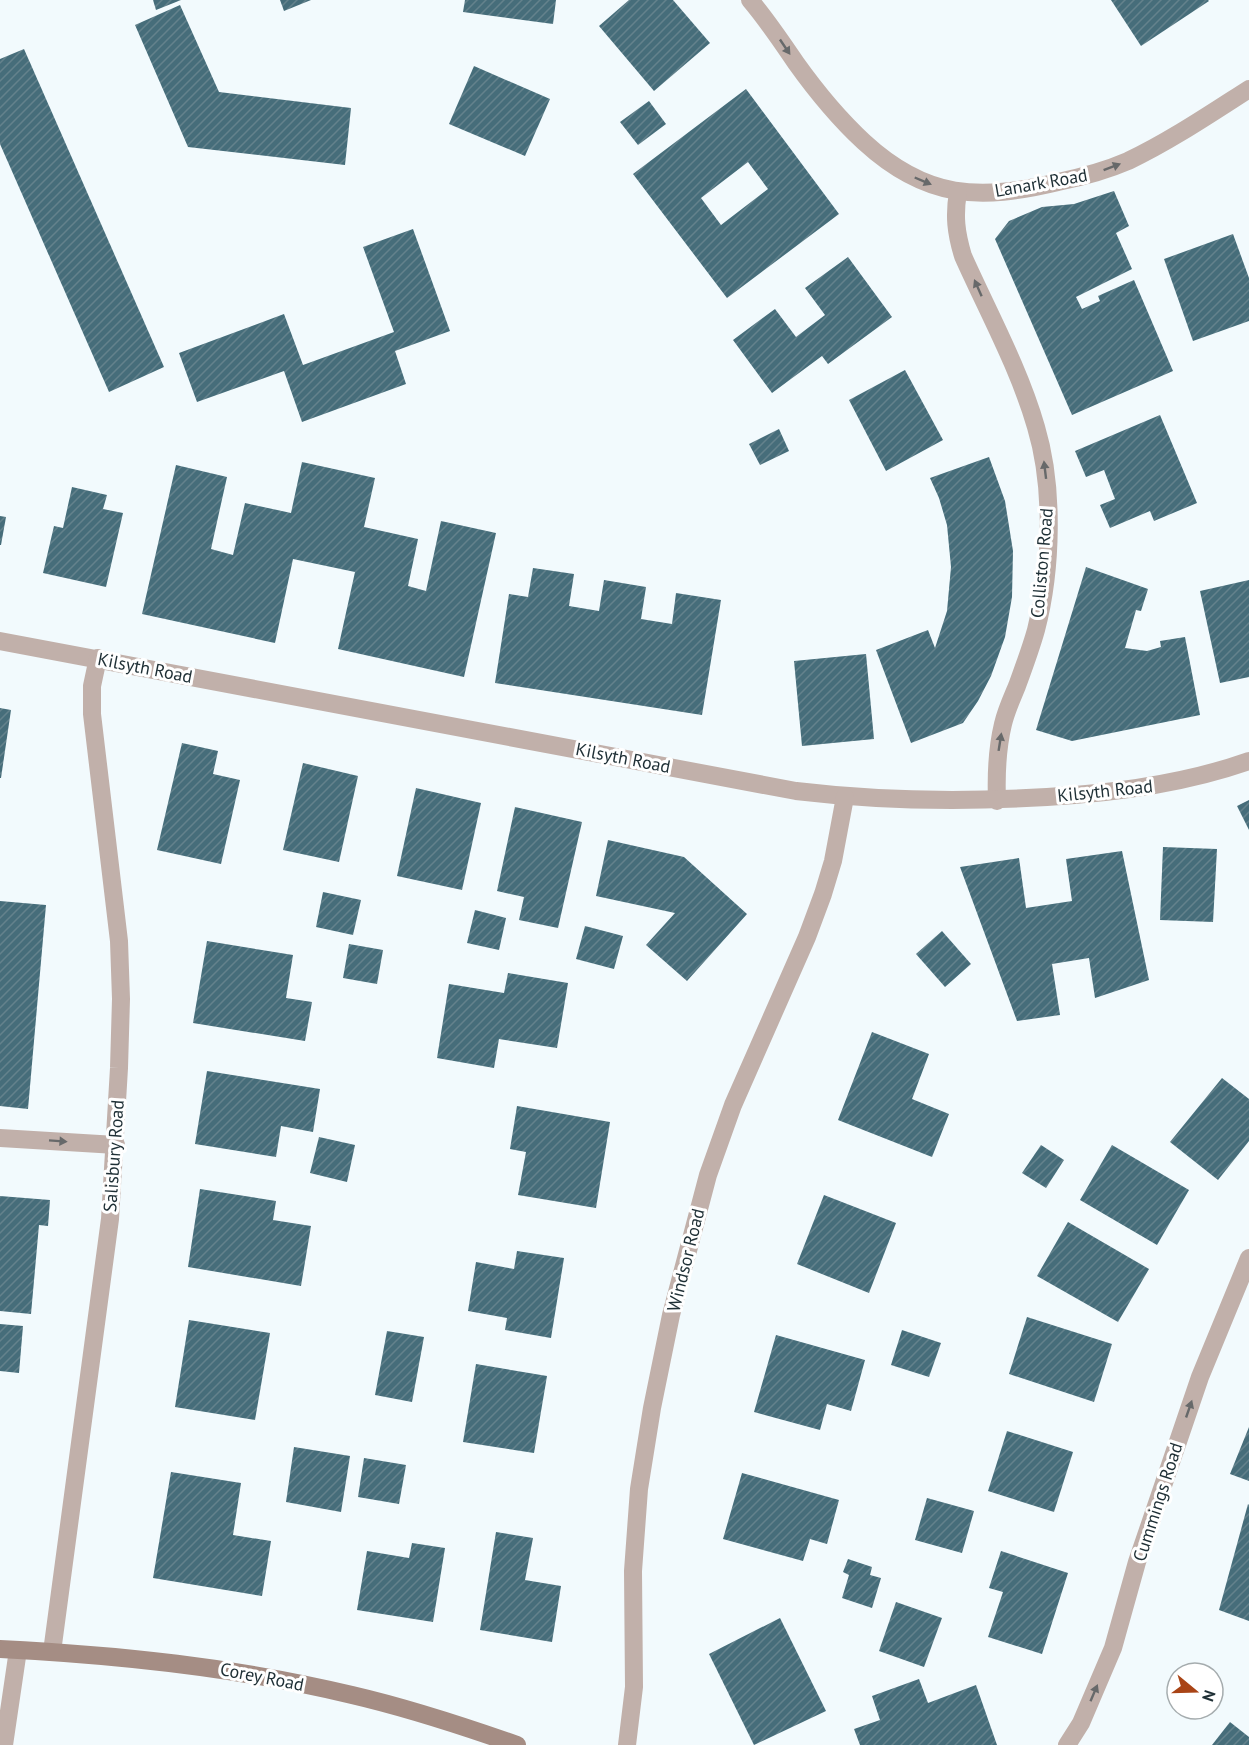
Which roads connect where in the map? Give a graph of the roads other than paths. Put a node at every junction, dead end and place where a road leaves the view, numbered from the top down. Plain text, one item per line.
1 (750, 0) edge
2 (1249, 89) edge
3 (958, 192) junction
4 (0, 641) edge
5 (98, 658) junction
6 (1249, 761) edge
7 (845, 797) junction
8 (997, 801) junction
9 (0, 1138) edge
10 (116, 1145) junction
11 (1249, 1258) edge
12 (9, 1649) edge
13 (52, 1652) junction
14 (4, 1745) edge
15 (517, 1745) edge
16 (627, 1745) edge
17 (1067, 1745) edge

1 -> 3 street, Lanark Road
3 -> 2 street, Lanark Road
8 -> 3 street, Colliston Road
4 - 5 street, Kilsyth Road
5 - 7 street, Kilsyth Road
5 - 10 street, Salisbury Road
6 - 8 street, Kilsyth Road
7 - 8 street, Kilsyth Road
7 - 16 street, Windsor Road
9 -> 10 street
10 - 13 street, Salisbury Road
17 -> 11 street, Cummings Road
12 - 13 street, Corey Road
12 - 14 street
13 - 15 street, Corey Road

